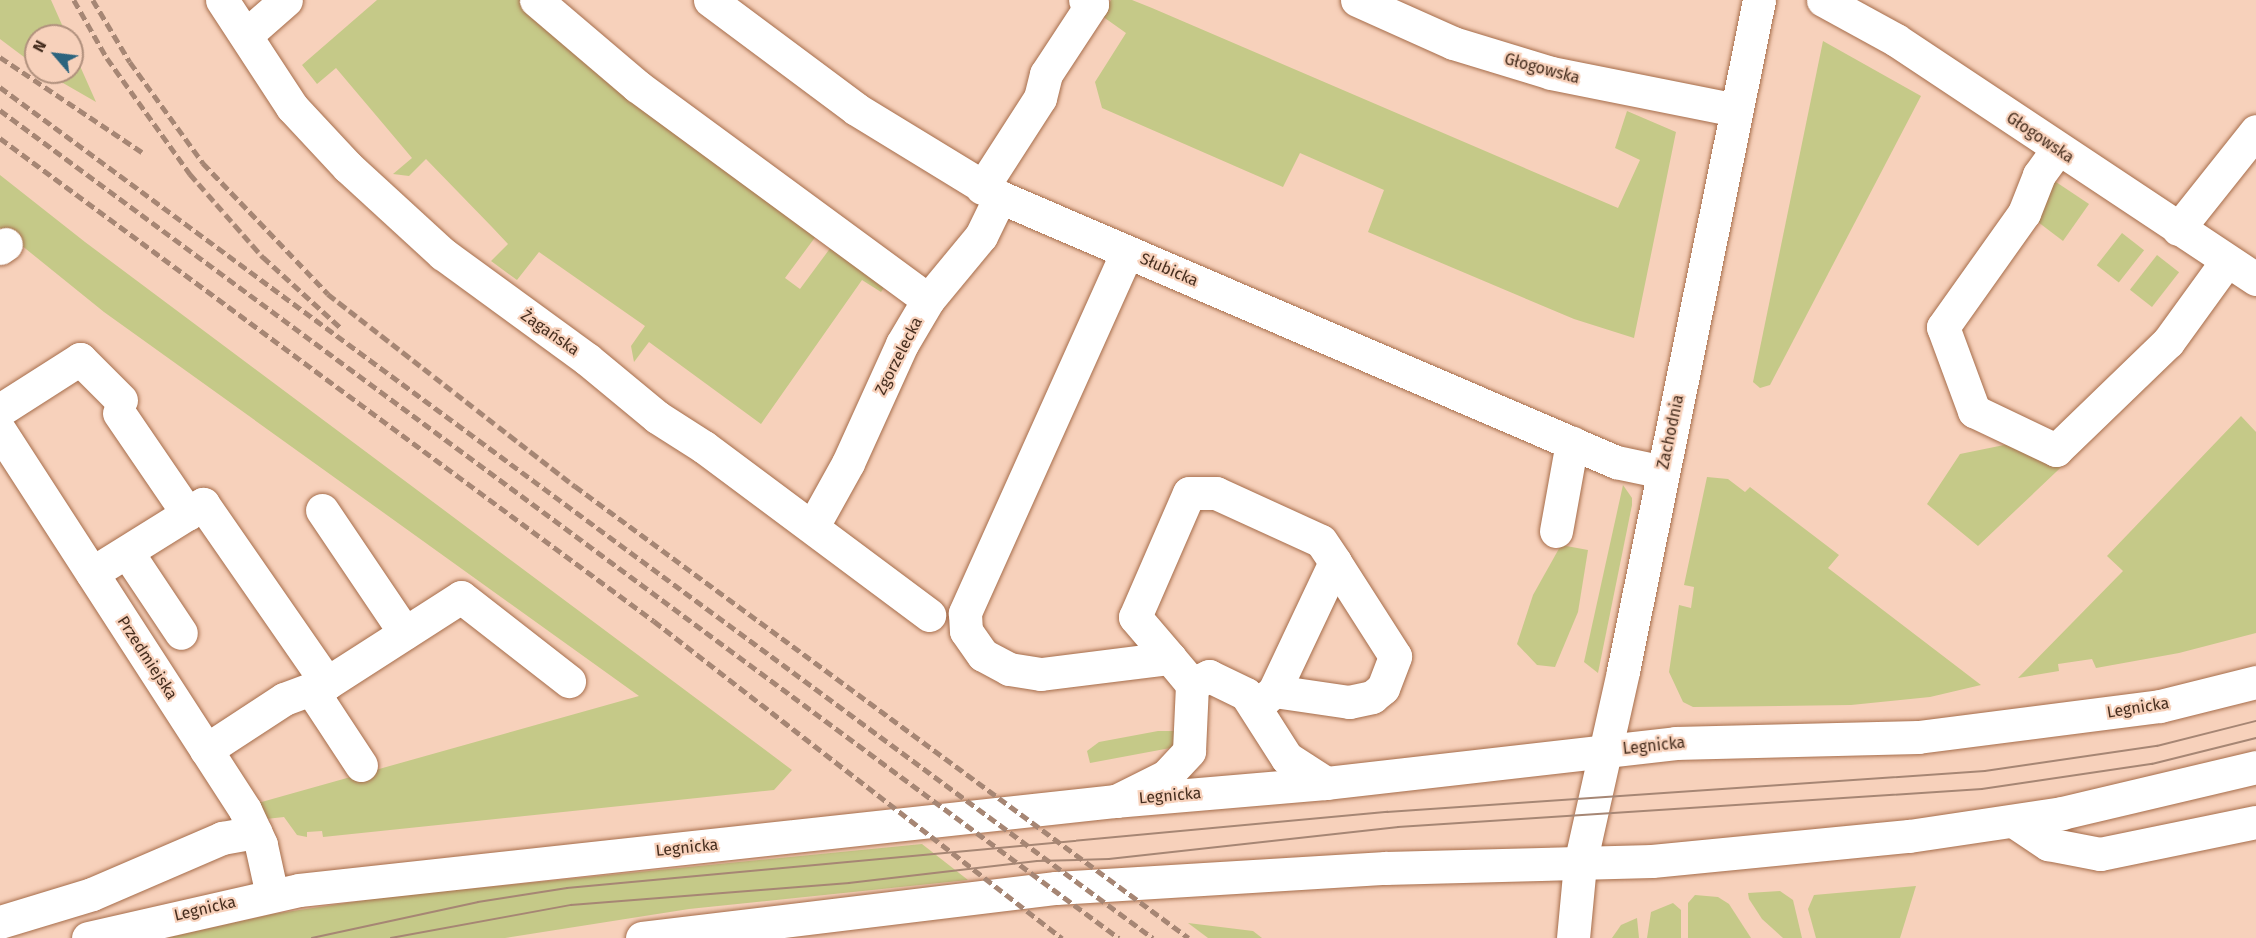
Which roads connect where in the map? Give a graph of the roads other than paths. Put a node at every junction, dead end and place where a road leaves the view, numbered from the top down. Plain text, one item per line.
1 (222, 0) edge
2 (286, 0) edge
3 (536, 0) edge
4 (710, 0) edge
5 (1085, 0) edge
6 (1357, 0) edge
7 (1759, 0) edge
8 (1823, 0) edge
9 (246, 35) junction
10 (1736, 110) junction
11 (2256, 131) edge
12 (2057, 150) junction
13 (991, 192) junction
14 (2178, 229) junction
15 (1127, 252) junction
16 (2226, 262) junction
17 (2256, 279) edge
18 (928, 300) junction
19 (0, 410) edge
20 (0, 430) edge
21 (1572, 442) junction
22 (1663, 472) junction
23 (322, 510) dead end
24 (188, 514) junction
25 (813, 526) junction
26 (1556, 531) dead end
27 (127, 552) junction
28 (1335, 562) junction
29 (92, 573) junction
30 (929, 615) dead end
31 (182, 633) dead end
32 (405, 633) junction
33 (1170, 658) junction
34 (569, 681) dead end
35 (2256, 682) edge
36 (1192, 684) junction
37 (319, 686) junction
38 (1266, 699) junction
39 (206, 750) junction
40 (1605, 752) junction
41 (361, 765) dead end
42 (2256, 766) edge
43 (1326, 783) junction
44 (1116, 801) junction
45 (2015, 822) junction
46 (2256, 822) edge
47 (255, 832) junction
48 (1580, 864) junction
49 (272, 895) junction
50 (0, 922) edge
51 (726, 932) edge
52 (88, 938) edge
53 (642, 938) edge
54 (1573, 938) edge

1 - 9 street, Żagańska
2 - 9 street
3 - 18 street
4 - 13 street, Słubicka
5 - 13 street, Zgorzelecka
6 - 10 street, Głogowska
7 - 10 street, Zachodnia
8 - 12 street, Głogowska
9 - 25 street, Żagańska
10 - 22 street, Zachodnia
11 - 14 street
12 - 14 street, Głogowska
12 - 16 street
13 - 15 street, Słubicka
13 - 18 street, Zgorzelecka
14 - 16 street, Głogowska
15 - 21 street, Słubicka
15 - 33 street
16 - 17 street, Głogowska
18 - 25 street, Zgorzelecka
19 - 24 street
20 - 29 street, Przedmiejska
21 - 22 street, Słubicka
21 - 26 street
22 - 40 street, Zachodnia
23 - 32 street
24 - 27 street
24 - 37 street
25 - 30 street, Żagańska
27 - 29 street
27 - 31 street
28 - 33 street
28 - 38 street
28 - 38 street
29 - 39 street, Przedmiejska
32 - 34 street
32 - 37 street
33 - 36 street
35 - 40 street, Legnicka
36 - 38 street
36 - 44 street
37 - 39 street
37 - 41 street
38 - 43 street
39 - 47 street, Przedmiejska
40 - 43 street, Legnicka
40 - 48 street, Zachodnia
42 - 45 street
43 - 44 street, Legnicka
44 - 49 street, Legnicka
45 - 46 street
45 - 48 street
47 - 49 street, Przedmiejska
47 - 50 street
48 - 51 street
48 - 54 street, Zachodnia
49 - 52 street, Legnicka
51 - 53 street

